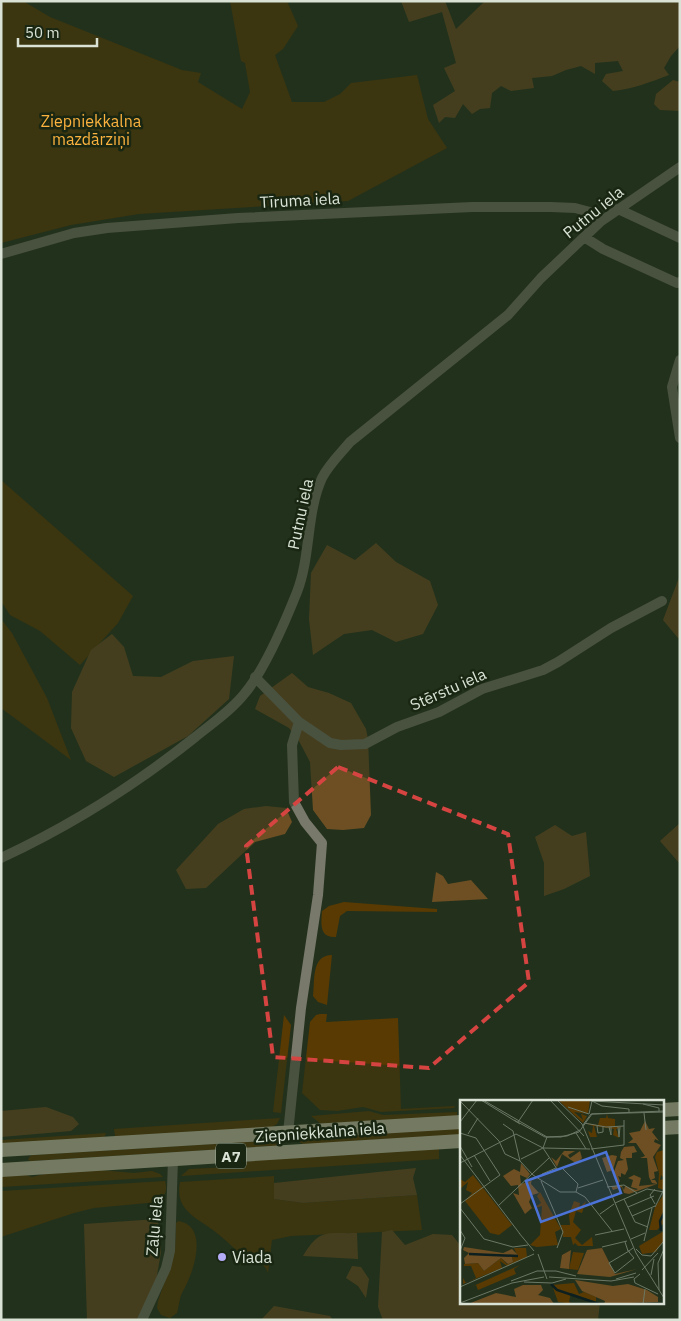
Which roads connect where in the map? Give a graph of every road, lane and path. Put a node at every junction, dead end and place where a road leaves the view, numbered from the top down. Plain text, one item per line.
1 (678, 171) edge
2 (618, 209) junction
3 (600, 222) junction
4 (584, 237) junction
5 (680, 238) edge
6 (1, 254) edge
7 (680, 282) edge
8 (680, 360) edge
9 (680, 438) edge
10 (662, 601) dead end
11 (255, 677) junction
12 (299, 722) junction
13 (1, 858) edge
14 (680, 1109) edge
15 (664, 1110) edge
16 (460, 1122) edge
17 (680, 1127) edge
18 (664, 1128) edge
19 (288, 1133) junction
20 (460, 1141) edge
21 (25, 1149) junction
22 (1, 1150) edge
23 (278, 1152) junction
24 (173, 1159) junction
25 (23, 1168) junction
26 (1, 1170) edge
27 (142, 1320) edge

1 - 2 street, Putnu iela
2 - 3 street, Putnu iela
2 - 5 street
3 - 4 street, Putnu iela
3 - 6 street, Tīruma iela
4 - 7 street
4 - 11 street, Putnu iela
8 - 9 street
10 - 12 street, Stērstu iela
11 - 12 street, Stērstu iela
11 - 13 street, Putnu iela
12 - 19 street
14 - 15 highway
16 - 19 highway, Ziepniekkalna iela / A7
17 - 18 highway
19 - 21 highway, Ziepniekkalna iela / A7
19 - 23 highway
20 - 23 highway, Ziepniekkalna iela / A7
21 - 22 highway, Ziepniekkalna iela / A7
21 - 25 highway
23 - 24 highway, Ziepniekkalna iela / A7
24 - 25 highway, Ziepniekkalna iela / A7
24 - 27 street, Zāļu iela
25 - 26 highway, Ziepniekkalna iela / A7

